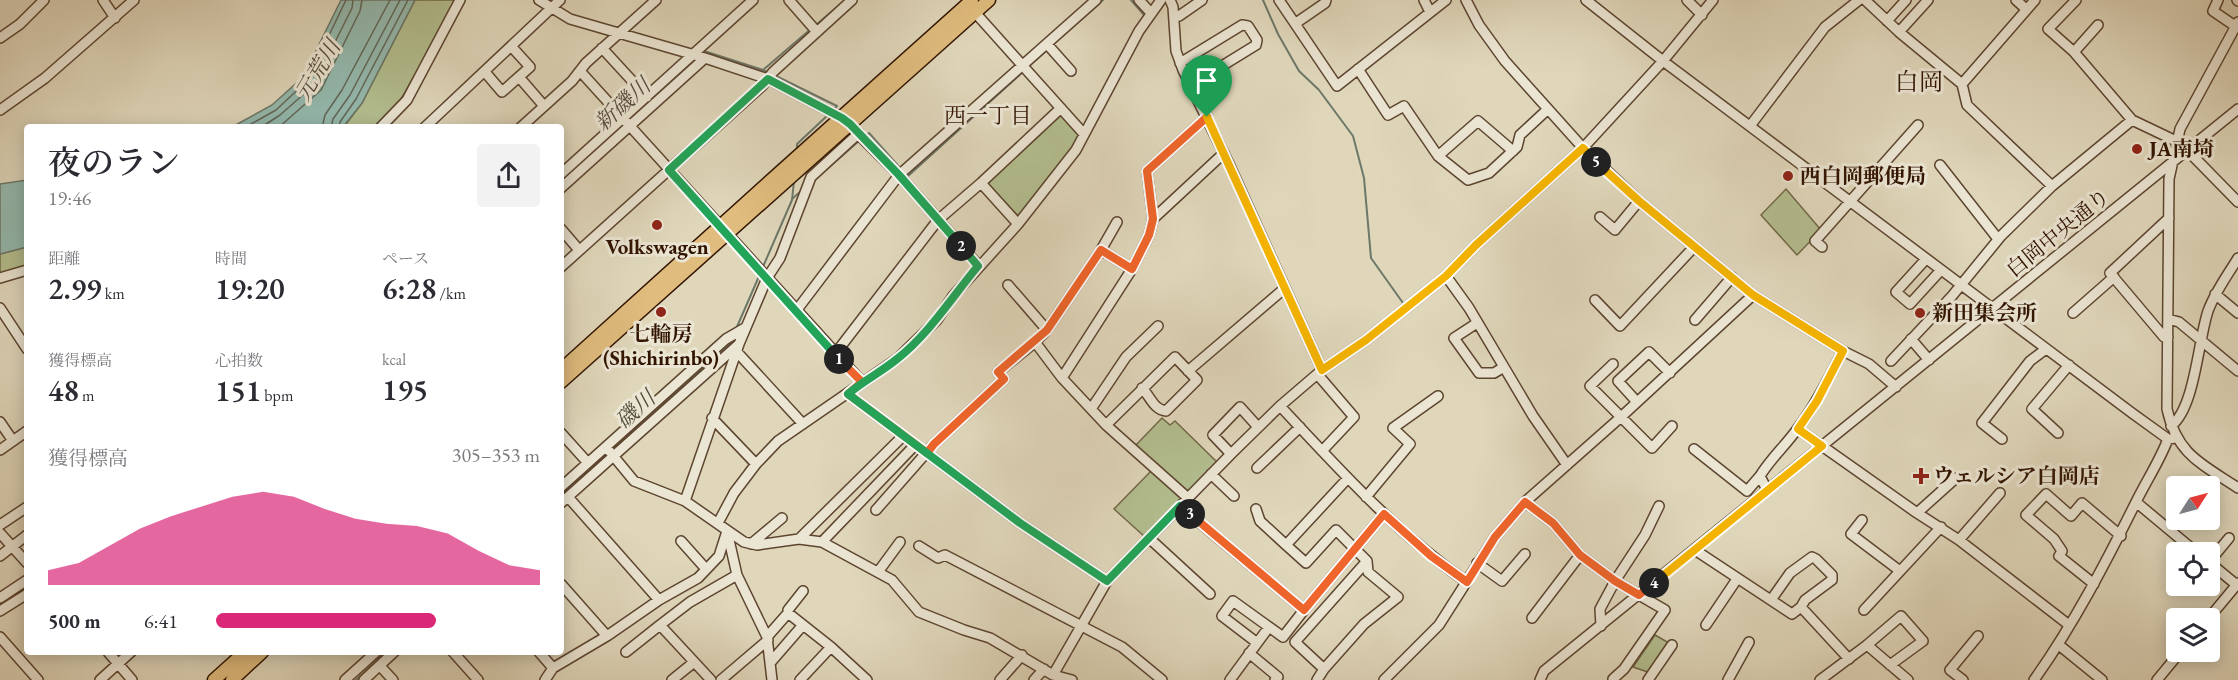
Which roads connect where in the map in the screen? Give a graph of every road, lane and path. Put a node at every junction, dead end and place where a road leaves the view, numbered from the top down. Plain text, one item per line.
1 (44, 0) edge
2 (103, 0) edge
3 (134, 0) edge
4 (460, 0) edge
5 (539, 0) edge
6 (560, 0) edge
7 (656, 0) edge
8 (753, 0) edge
9 (789, 0) edge
10 (852, 0) edge
11 (989, 0) edge
12 (1096, 0) edge
13 (1139, 0) edge
14 (1161, 0) edge
15 (1170, 0) edge
16 (1202, 0) edge
17 (1279, 0) edge
18 (1326, 0) edge
19 (1424, 0) edge
20 (1446, 0) edge
21 (1466, 0) edge
22 (1586, 0) edge
23 (1687, 0) edge
24 (1713, 0) edge
25 (1859, 0) edge
26 (1865, 0) edge
27 (1906, 0) edge
28 (1928, 0) edge
29 (2016, 0) edge
30 (2035, 0) edge
31 (2076, 0) edge
32 (2218, 0) edge
33 (969, 4) edge
34 (551, 8) junction
35 (2026, 9) junction
36 (1150, 12) junction
37 (1430, 12) junction
38 (1702, 15) junction
39 (1174, 17) junction
40 (115, 18) junction
41 (1887, 21) junction
42 (1296, 23) junction
43 (2237, 24) edge
44 (2098, 25) dead end
45 (817, 32) junction
46 (1899, 32) junction
47 (618, 34) junction
48 (0, 38) edge
49 (1047, 44) junction
50 (511, 46) junction
51 (602, 48) junction
52 (2074, 52) junction
53 (693, 55) junction
54 (705, 58) junction
55 (1663, 61) junction
56 (1180, 63) junction
57 (1022, 66) junction
58 (1358, 69) junction
59 (580, 70) junction
60 (1071, 71) dead end
61 (485, 72) junction
62 (519, 77) junction
63 (768, 79) junction
64 (1962, 84) junction
65 (1191, 85) junction
66 (646, 98) junction
67 (544, 106) junction
68 (1061, 108) junction
69 (1548, 109) junction
70 (2238, 109) edge
71 (0, 110) edge
72 (1207, 117) junction
73 (2132, 120) junction
74 (626, 122) junction
75 (384, 124) edge
76 (428, 124) edge
77 (524, 124) edge
78 (850, 125) junction
79 (1918, 125) dead end
80 (1750, 126) junction
81 (1084, 134) junction
82 (2176, 141) junction
83 (1583, 148) junction
84 (2187, 150) junction
85 (1513, 151) junction
86 (1224, 153) junction
87 (1438, 156) junction
88 (2172, 163) junction
89 (1940, 165) dead end
90 (669, 170) junction
91 (564, 172) edge
92 (899, 175) junction
93 (981, 183) junction
94 (564, 185) edge
95 (2052, 186) junction
96 (1639, 201) junction
97 (1850, 201) junction
98 (2238, 202) edge
99 (1600, 217) dead end
100 (2169, 218) junction
101 (1153, 219) junction
102 (938, 220) junction
103 (1117, 222) dead end
104 (1018, 224) junction
105 (723, 230) junction
106 (564, 232) edge
107 (1998, 239) junction
108 (1694, 247) junction
109 (1822, 247) dead end
110 (579, 250) junction
111 (1101, 250) junction
112 (2238, 258) edge
113 (1926, 259) junction
114 (564, 264) edge
115 (978, 266) junction
116 (1132, 269) junction
117 (1941, 270) junction
118 (24, 271) edge
119 (1446, 276) junction
120 (1732, 277) junction
121 (2114, 277) junction
122 (0, 278) edge
123 (767, 278) junction
124 (1008, 285) dead end
125 (1960, 285) junction
126 (1285, 288) junction
127 (2215, 294) junction
128 (1753, 295) junction
129 (1595, 300) dead end
130 (0, 308) edge
131 (1992, 309) junction
132 (796, 311) junction
133 (2073, 313) dead end
134 (2238, 313) edge
135 (2168, 319) junction
136 (1695, 320) dead end
137 (1477, 322) junction
138 (1158, 326) dead end
139 (745, 328) junction
140 (1047, 330) junction
141 (2168, 337) junction
142 (1911, 339) junction
143 (2200, 340) junction
144 (1035, 342) junction
145 (24, 344) edge
146 (738, 348) junction
147 (2046, 349) junction
148 (1843, 351) junction
149 (835, 354) junction
150 (1929, 360) junction
151 (1891, 361) dead end
152 (1612, 364) dead end
153 (2068, 365) junction
154 (1504, 366) junction
155 (564, 367) edge
156 (1188, 370) junction
157 (2238, 371) edge
158 (1320, 372) junction
159 (1670, 373) junction
160 (1062, 378) junction
161 (564, 379) edge
162 (862, 382) junction
163 (1896, 387) junction
164 (1142, 388) junction
165 (848, 394) junction
166 (1438, 396) dead end
167 (1637, 402) junction
168 (1280, 406) junction
169 (1091, 409) junction
170 (1621, 417) junction
171 (712, 418) junction
172 (0, 422) edge
173 (803, 424) junction
174 (1106, 425) junction
175 (1672, 426) dead end
176 (2171, 426) junction
177 (1258, 427) junction
178 (1300, 428) junction
179 (1798, 429) junction
180 (24, 433) edge
181 (2058, 433) dead end
182 (564, 436) edge
183 (903, 436) junction
184 (2172, 438) junction
185 (2002, 439) dead end
186 (13, 441) junction
187 (915, 445) junction
188 (1822, 446) junction
189 (606, 447) junction
190 (1694, 449) dead end
191 (0, 450) edge
192 (1322, 451) junction
193 (927, 453) junction
194 (1231, 454) junction
195 (613, 456) junction
196 (588, 463) junction
197 (756, 464) junction
198 (1568, 465) junction
199 (1257, 468) dead end
200 (1211, 474) junction
201 (1760, 476) junction
202 (1348, 478) junction
203 (1956, 478) dead end
204 (564, 484) edge
205 (2238, 488) edge
206 (1767, 490) junction
207 (2000, 493) dead end
208 (1234, 496) dead end
209 (1366, 497) junction
210 (1188, 498) junction
211 (564, 500) edge
212 (685, 501) junction
213 (1525, 502) junction
214 (2136, 502) junction
215 (1180, 506) junction
216 (1659, 506) dead end
217 (24, 509) edge
218 (1256, 509) dead end
219 (876, 510) dead end
220 (1917, 513) junction
221 (1384, 514) junction
222 (782, 518) dead end
223 (1862, 520) dead end
224 (718, 523) junction
225 (0, 525) edge
226 (1941, 527) junction
227 (727, 531) junction
228 (0, 533) edge
229 (2121, 536) junction
230 (24, 537) edge
231 (1149, 538) junction
232 (2229, 538) dead end
233 (799, 539) junction
234 (1959, 540) junction
235 (681, 542) dead end
236 (822, 542) junction
237 (900, 542) dead end
238 (2184, 542) edge
239 (751, 544) junction
240 (1286, 545) junction
241 (12, 546) junction
242 (919, 546) dead end
243 (1356, 548) junction
244 (2220, 549) edge
245 (1695, 550) junction
246 (1525, 555) dead end
247 (1580, 555) junction
248 (0, 556) edge
249 (24, 560) edge
250 (1367, 561) junction
251 (1477, 564) junction
252 (706, 569) junction
253 (1900, 571) junction
254 (2220, 571) edge
255 (878, 572) junction
256 (737, 575) junction
257 (1737, 579) junction
258 (1107, 581) junction
259 (1615, 581) junction
260 (24, 582) edge
261 (1467, 582) junction
262 (2094, 584) junction
263 (2237, 585) edge
264 (564, 587) edge
265 (803, 591) dead end
266 (1210, 594) dead end
267 (1639, 595) junction
268 (24, 596) edge
269 (0, 598) edge
270 (659, 600) junction
271 (1771, 600) junction
272 (1801, 607) junction
273 (2217, 608) edge
274 (1304, 610) junction
275 (1864, 610) dead end
276 (0, 611) edge
277 (788, 613) junction
278 (1532, 618) dead end
279 (660, 625) junction
280 (803, 625) junction
281 (1706, 625) dead end
282 (2069, 625) junction
283 (1601, 626) junction
284 (1081, 627) junction
285 (1269, 627) junction
286 (607, 636) junction
287 (1978, 636) dead end
288 (0, 637) edge
289 (767, 639) junction
290 (1256, 642) junction
291 (1749, 642) dead end
292 (1672, 645) dead end
293 (1867, 645) junction
294 (2060, 645) junction
295 (831, 647) junction
296 (626, 652) dead end
297 (1249, 652) junction
298 (24, 655) edge
299 (110, 655) edge
300 (128, 655) edge
301 (242, 655) edge
302 (259, 655) edge
303 (373, 655) edge
304 (391, 655) edge
305 (456, 655) edge
306 (542, 655) edge
307 (1022, 656) junction
308 (19, 659) junction
309 (1849, 659) junction
310 (2172, 662) edge
311 (693, 663) junction
312 (770, 663) junction
313 (118, 664) junction
314 (1890, 665) junction
315 (380, 666) junction
316 (553, 668) junction
317 (1044, 669) junction
318 (1324, 669) junction
319 (1053, 675) junction
320 (1902, 678) edge
321 (1610, 679) edge
322 (38, 680) edge
323 (100, 680) edge
324 (132, 680) edge
325 (214, 680) edge
326 (232, 680) edge
327 (345, 680) edge
328 (364, 680) edge
329 (393, 680) edge
330 (478, 680) edge
331 (545, 680) edge
332 (672, 680) edge
333 (711, 680) edge
334 (721, 680) edge
335 (772, 680) edge
336 (800, 680) edge
337 (867, 680) edge
338 (1000, 680) edge
339 (1034, 680) edge
340 (1072, 680) edge
341 (1162, 680) edge
342 (1230, 680) edge
343 (1275, 680) edge
344 (1317, 680) edge
345 (1384, 680) edge
346 (1540, 680) edge
347 (1625, 680) edge
348 (1648, 680) edge
349 (1728, 680) edge
350 (1820, 680) edge
351 (1963, 680) edge
352 (2034, 680) edge
353 (2102, 680) edge
354 (2157, 680) edge

1 - 48 street
2 - 40 street
3 - 40 street
4 - 75 street
5 - 34 street
6 - 34 street
7 - 47 street
8 - 53 street
9 - 45 street
10 - 45 street
11 - 33 main road
12 - 49 street
13 - 36 street
14 - 36 street
15 - 39 street
16 - 39 street
17 - 42 street
18 - 42 street
19 - 37 street
20 - 37 street
21 - 69 street
22 - 55 street
23 - 38 street
24 - 38 street
25 - 80 street
26 - 41 street
27 - 41 street
28 - 46 street
29 - 35 street
30 - 35 street
31 - 52 street
32 - 43 street
33 - 57 street
33 - 78 main road
34 - 47 street
34 - 50 street
35 - 64 street
36 - 81 street
37 - 58 street
38 - 55 street
39 - 56 street
40 - 71 street
41 - 46 street
42 - 58 street
43 - 82 street
44 - 52 street
45 - 63 street
46 - 64 street
47 - 51 street
47 - 53 street
49 - 57 street
49 - 60 street
50 - 61 street
50 - 62 street
51 - 59 street
51 - 66 street
52 - 73 street
53 - 54 street
53 - 66 street
54 - 63 street
54 - 74 street
55 - 80 street
55 - 83 street
56 - 65 street
56 - 65 street
57 - 68 street
57 - 92 street
58 - 87 street
59 - 67 street
59 - 74 street
61 - 62 street
61 - 76 street
62 - 67 street
63 - 78 street
63 - 90 street
64 - 95 street
65 - 72 street
66 - 74 street
67 - 77 street
68 - 81 street
68 - 93 street
69 - 83 street
69 - 85 street
70 - 84 street, 白岡中央通り
72 - 86 street
72 - 101 street
73 - 82 street
73 - 95 street
74 - 90 street
74 - 91 street
74 - 94 street
78 - 92 street
78 - 105 main road
78 - 123 street
79 - 97 street
80 - 97 street
81 - 104 street
82 - 88 street
83 - 96 street
83 - 119 street
84 - 88 street, 白岡中央通り
84 - 98 street
85 - 87 street
85 - 87 street
86 - 101 street
86 - 126 street
88 - 100 street
88 - 131 street, 白岡中央通り
89 - 107 street
90 - 105 street
90 - 110 street
92 - 102 street
92 - 132 street
93 - 102 street
93 - 104 street
95 - 107 street
96 - 99 street
96 - 108 street
97 - 109 street
97 - 113 street
100 - 121 street
100 - 135 street
101 - 116 street
102 - 115 street
102 - 149 street
103 - 111 street
104 - 115 street
105 - 123 street
105 - 155 main road
105 - 161 main road
106 - 110 street
107 - 125 street
108 - 120 street
108 - 129 street
110 - 114 street
111 - 116 street
111 - 140 street
112 - 127 street
113 - 117 street
113 - 117 street
115 - 162 street
116 - 160 street
117 - 125 street
118 - 122 street
119 - 137 street
119 - 158 street
120 - 128 street
120 - 136 street
121 - 133 street
121 - 141 street
123 - 132 street
123 - 139 street
124 - 140 street
125 - 131 street
125 - 142 street
126 - 156 street
126 - 158 street
127 - 134 street
127 - 143 street
128 - 148 street
128 - 159 street
130 - 145 street
131 - 147 street
131 - 150 street, 白岡中央通り
132 - 149 street
135 - 141 street
135 - 143 street
137 - 154 street
137 - 154 street
138 - 169 street
139 - 146 street
139 - 189 street
140 - 144 street
141 - 176 street
142 - 150 street
142 - 151 street
143 - 157 street
143 - 176 street
144 - 160 street
144 - 193 street
146 - 171 street
146 - 173 street
146 - 195 street
147 - 153 street
147 - 185 street
148 - 163 street
148 - 179 street
149 - 162 street
150 - 163 street, 白岡中央通り
152 - 170 street
153 - 181 street
153 - 184 street
154 - 198 street
156 - 164 street
156 - 164 street
158 - 168 street
158 - 192 street
159 - 167 street
159 - 167 street
160 - 169 street
162 - 165 street
163 - 188 street, 白岡中央通り
164 - 174 street
165 - 173 street
165 - 183 street
166 - 209 street
167 - 170 street
168 - 177 street
168 - 178 street
169 - 174 street
170 - 175 street
170 - 198 street
171 - 197 street
171 - 212 street
172 - 186 street
173 - 197 street
174 - 210 street
176 - 184 street
177 - 194 street
177 - 194 street
178 - 192 street
178 - 199 street
179 - 188 street
179 - 201 street
180 - 186 street
182 - 196 street
183 - 187 street
183 - 233 street
184 - 205 street
184 - 214 street
186 - 191 street
187 - 193 street
187 - 236 street
188 - 206 street, 白岡中央通り
188 - 220 street
189 - 195 street
189 - 196 street
190 - 201 street
192 - 202 street
193 - 219 street
193 - 258 street
194 - 200 street
195 - 211 street
195 - 212 street
196 - 204 street
197 - 224 street
198 - 213 street
200 - 208 street
200 - 210 street
201 - 206 street
202 - 209 street
202 - 240 street
203 - 220 street
206 - 245 street, 白岡中央通り
207 - 234 street
209 - 221 street
210 - 215 street
211 - 270 street
212 - 224 street
213 - 247 street
213 - 251 street
214 - 229 street
214 - 238 street
215 - 231 street
215 - 274 street
216 - 259 street
217 - 225 street
218 - 240 street
220 - 226 street
221 - 243 street
221 - 261 street
222 - 239 street
223 - 253 street
224 - 227 street
226 - 234 street
226 - 253 street
227 - 239 street
227 - 252 street
227 - 256 street
228 - 241 street
229 - 262 street
229 - 262 street
230 - 241 street
231 - 258 street
231 - 266 street
232 - 244 street
233 - 236 street
233 - 239 street
234 - 282 street
235 - 252 street
236 - 255 street
237 - 255 street
240 - 243 street
241 - 248 street
241 - 249 street
242 - 284 street
243 - 250 street
243 - 274 street
245 - 257 street
245 - 267 street, 白岡中央通り
246 - 251 street
247 - 259 street
247 - 278 street
250 - 318 street
250 - 318 street
251 - 261 street
252 - 270 street
253 - 275 street
254 - 263 street
255 - 307 street
256 - 279 street
256 - 289 street
257 - 271 street
257 - 281 street
258 - 284 street
259 - 267 street
259 - 283 street
260 - 269 street
261 - 345 street
262 - 282 street
263 - 273 street
264 - 286 street
265 - 277 street
267 - 283 street, 白岡中央通り
267 - 321 street
268 - 276 street
270 - 286 street
271 - 272 street
271 - 272 street
272 - 309 street
274 - 285 street
277 - 280 street
277 - 289 street
279 - 296 street
279 - 311 street
280 - 295 street
280 - 312 street
282 - 294 street
283 - 346 street, 白岡中央通り
284 - 319 street
284 - 341 street
285 - 290 street
285 - 290 street
286 - 316 street
287 - 351 street
288 - 308 street
289 - 312 street
289 - 334 street
290 - 297 street
291 - 349 street
292 - 348 street
293 - 309 street
293 - 314 street
293 - 314 street
294 - 352 street
294 - 353 street
295 - 336 street
295 - 337 street
297 - 342 street
297 - 343 street
298 - 308 street
299 - 313 street
300 - 313 street
301 - 325 main road
302 - 326 main road
303 - 327 street
304 - 315 street
305 - 330 street
306 - 316 street
307 - 317 street
307 - 338 street
308 - 322 street
309 - 350 street
310 - 354 street
311 - 332 street
311 - 333 street
312 - 335 street
313 - 323 street
313 - 324 street
314 - 320 street
315 - 328 street
315 - 329 street
316 - 331 street
317 - 319 street
317 - 339 street
318 - 344 street
319 - 340 street
321 - 347 street

